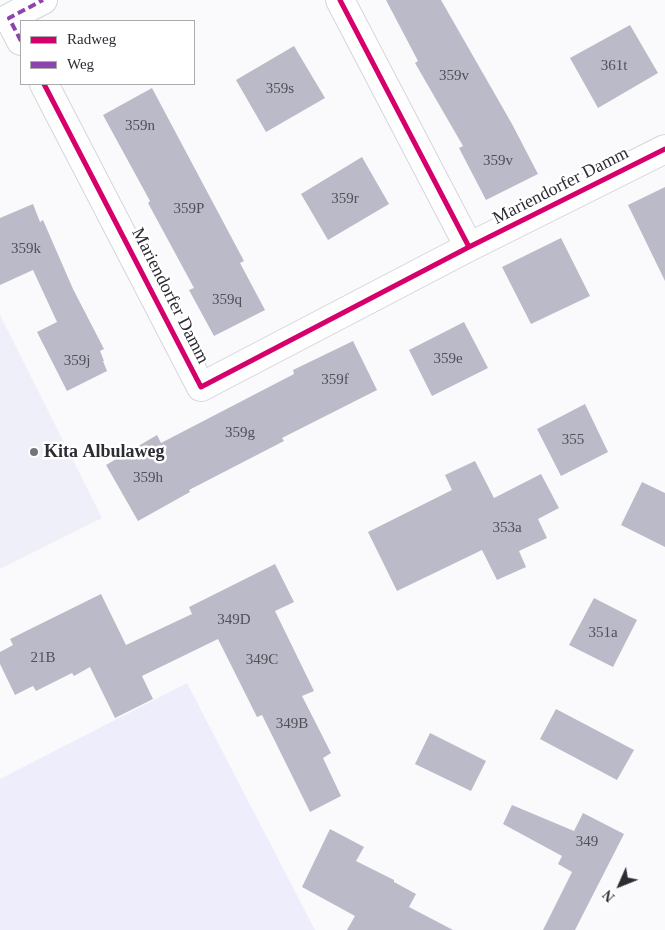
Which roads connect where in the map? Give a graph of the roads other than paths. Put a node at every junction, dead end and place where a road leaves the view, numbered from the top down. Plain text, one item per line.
1 (43, 0) edge
2 (340, 0) edge
3 (20, 39) edge
4 (45, 85) edge
5 (665, 149) edge
6 (469, 247) junction

1 - 3 street
2 - 6 street
4 - 6 street, Mariendorfer Damm
5 - 6 street, Mariendorfer Damm

